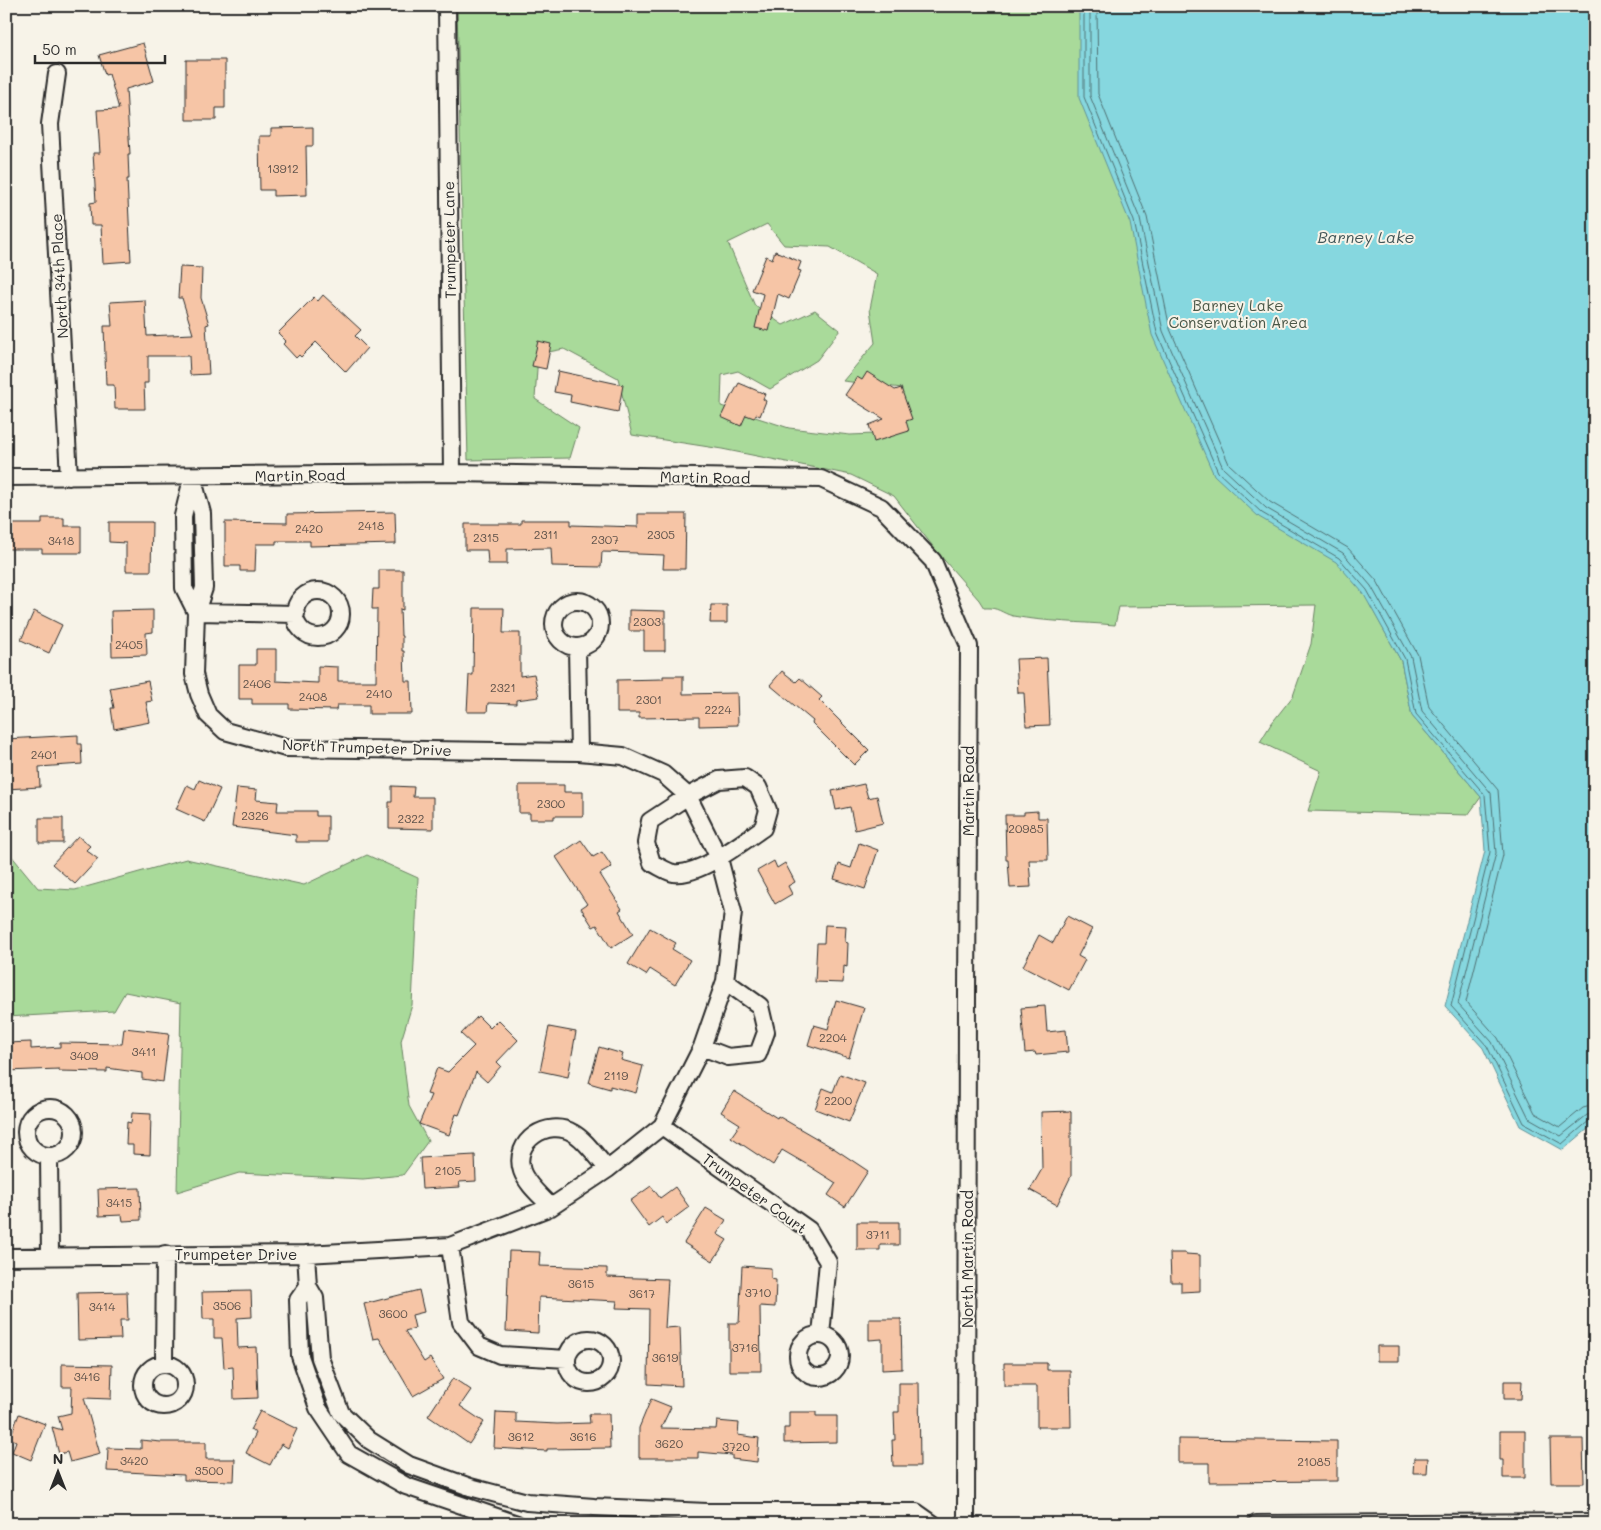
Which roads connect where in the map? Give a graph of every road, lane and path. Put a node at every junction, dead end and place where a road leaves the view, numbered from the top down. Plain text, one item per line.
1 (447, 6) edge
2 (57, 74) dead end
3 (452, 474) junction
4 (192, 476) junction
5 (6, 477) edge
6 (69, 477) junction
7 (196, 612) junction
8 (296, 614) dead end
9 (576, 648) dead end
10 (579, 752) junction
11 (688, 796) junction
12 (719, 858) junction
13 (725, 981) junction
14 (967, 995) joint
15 (702, 1047) junction
16 (662, 1126) junction
17 (49, 1156) dead end
18 (608, 1169) junction
19 (551, 1207) junction
20 (450, 1246) junction
21 (166, 1254) junction
22 (306, 1254) junction
23 (50, 1256) junction
24 (6, 1257) edge
25 (308, 1286) junction
26 (821, 1335) dead end
27 (567, 1359) dead end
28 (164, 1363) dead end
29 (735, 1518) edge
30 (1595, 1522) edge
31 (517, 1524) edge
32 (932, 1524) edge
33 (966, 1524) edge
34 (1256, 1524) edge

1 - 3 street, Trumpeter Lane
2 - 6 street, North 34th Place
3 - 4 street, Martin Road
3 - 14 street, Martin Road
4 - 6 street, Martin Road
4 - 7 street, North Trumpeter Drive
5 - 6 street, Martin Road
7 - 8 street
7 - 10 street, North Trumpeter Drive
9 - 10 street
10 - 11 street, North Trumpeter Drive
11 - 12 street, North Trumpeter Drive
11 - 12 street
11 - 12 street
12 - 13 street, North Trumpeter Drive
13 - 15 street, North Trumpeter Drive
13 - 15 street
14 - 33 street, North Martin Road
15 - 16 street, North Trumpeter Drive
16 - 18 street, North Trumpeter Drive
16 - 26 street, Trumpeter Court
17 - 23 street
18 - 19 street, North Trumpeter Drive
18 - 19 street
19 - 20 street, North Trumpeter Drive
20 - 22 street, North Trumpeter Drive
20 - 27 street
21 - 22 street, Trumpeter Drive
21 - 23 street, Trumpeter Drive
21 - 28 street, Trumpeter Drive
22 - 25 street
23 - 24 street, Trumpeter Drive
25 - 29 street
25 - 31 street
29 - 32 street
30 - 34 street

